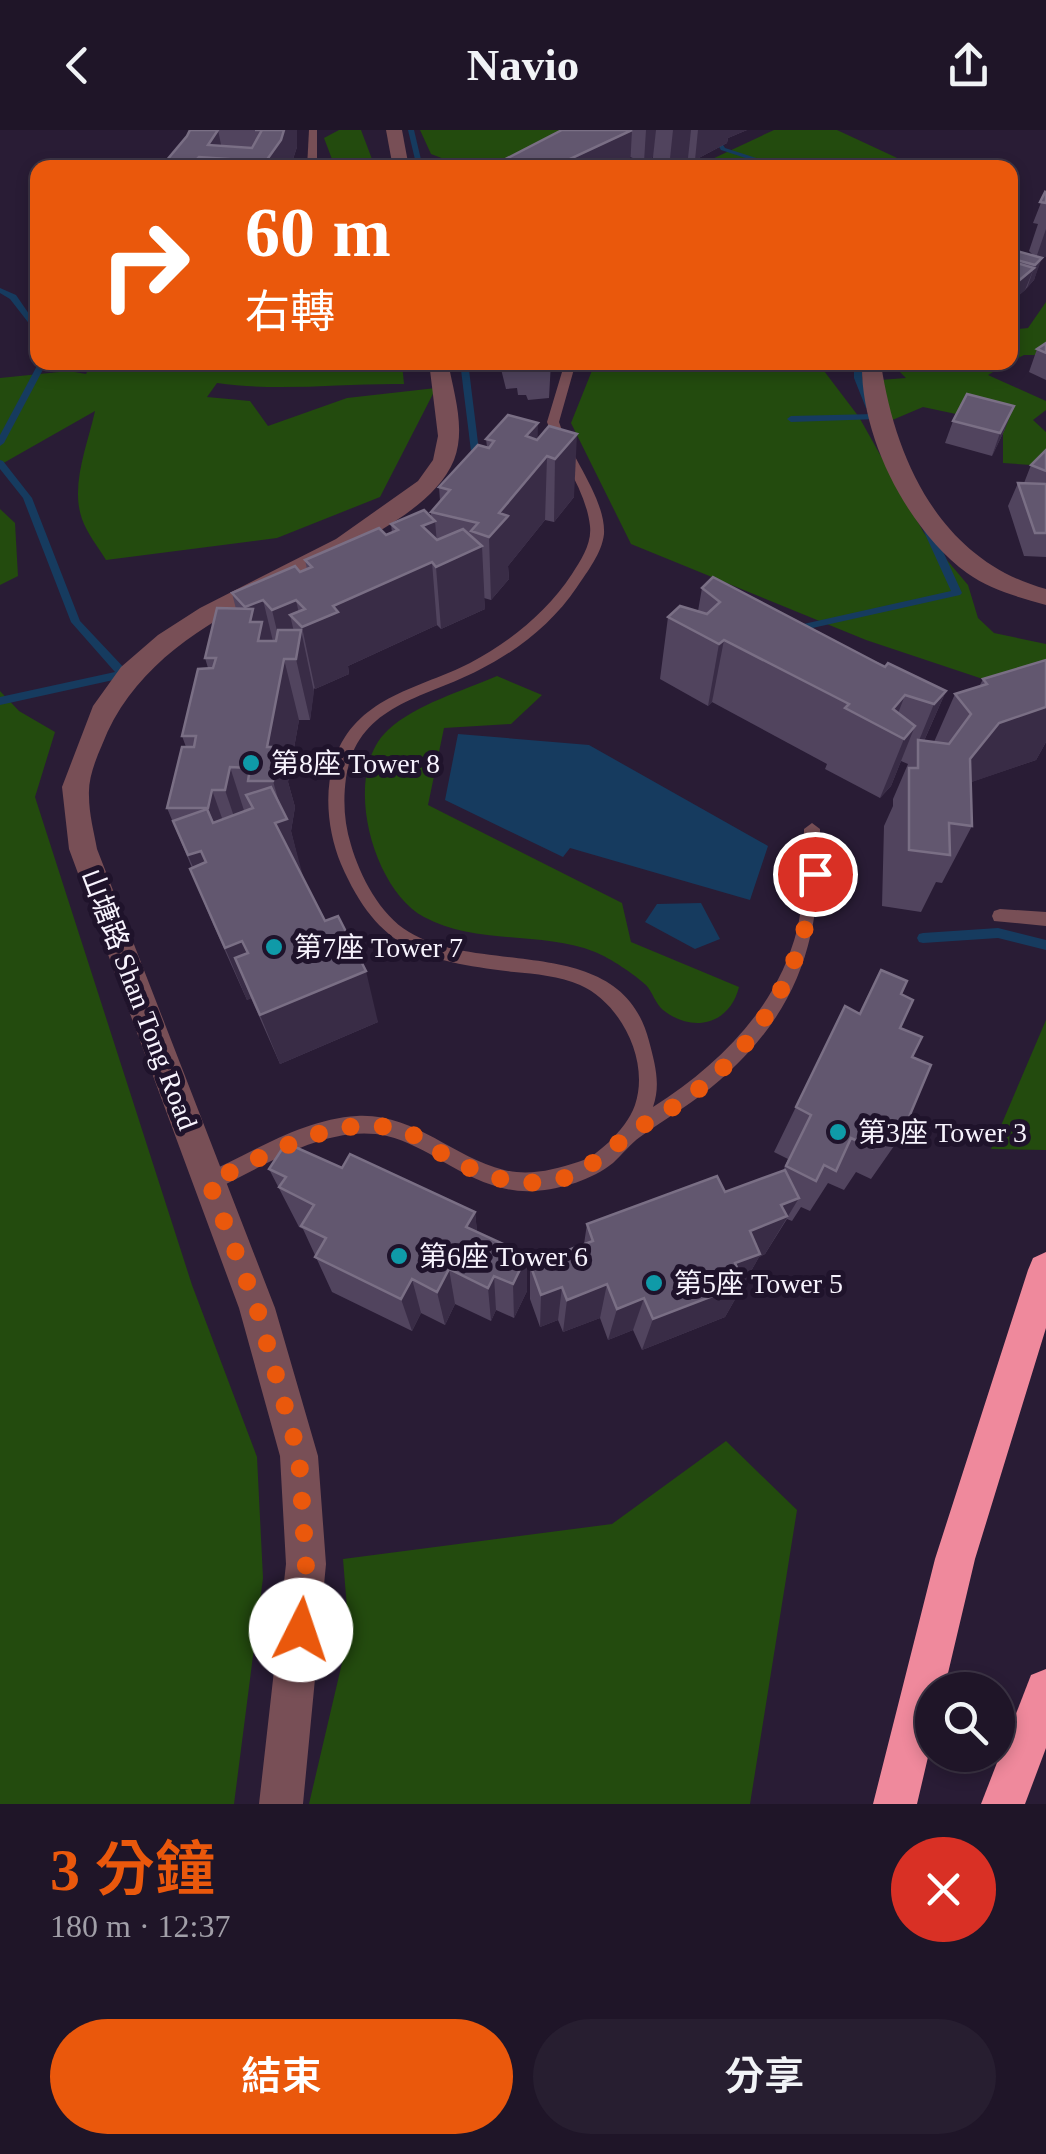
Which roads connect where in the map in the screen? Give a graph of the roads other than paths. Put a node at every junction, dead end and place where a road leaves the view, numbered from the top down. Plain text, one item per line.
1 (313, 130) edge
2 (394, 130) edge
3 (312, 160) edge
4 (400, 160) edge
5 (440, 370) edge
6 (569, 370) edge
7 (872, 370) edge
8 (1046, 597) edge
9 (812, 829) dead end
10 (1000, 916) dead end
11 (1046, 919) edge
12 (633, 1132) junction
13 (209, 1182) junction
14 (1046, 1270) edge
15 (1046, 1690) edge
16 (281, 1804) edge
17 (894, 1804) edge
18 (1003, 1804) edge

1 - 3 lane
2 - 4 street
5 - 13 street, 山塘路 Shan Tong Road
6 - 12 lane
7 - 8 street
9 - 12 lane
10 - 11 lane
12 - 13 lane
13 - 16 street, 山塘路 Shan Tong Road
14 - 17 highway
15 - 18 highway

